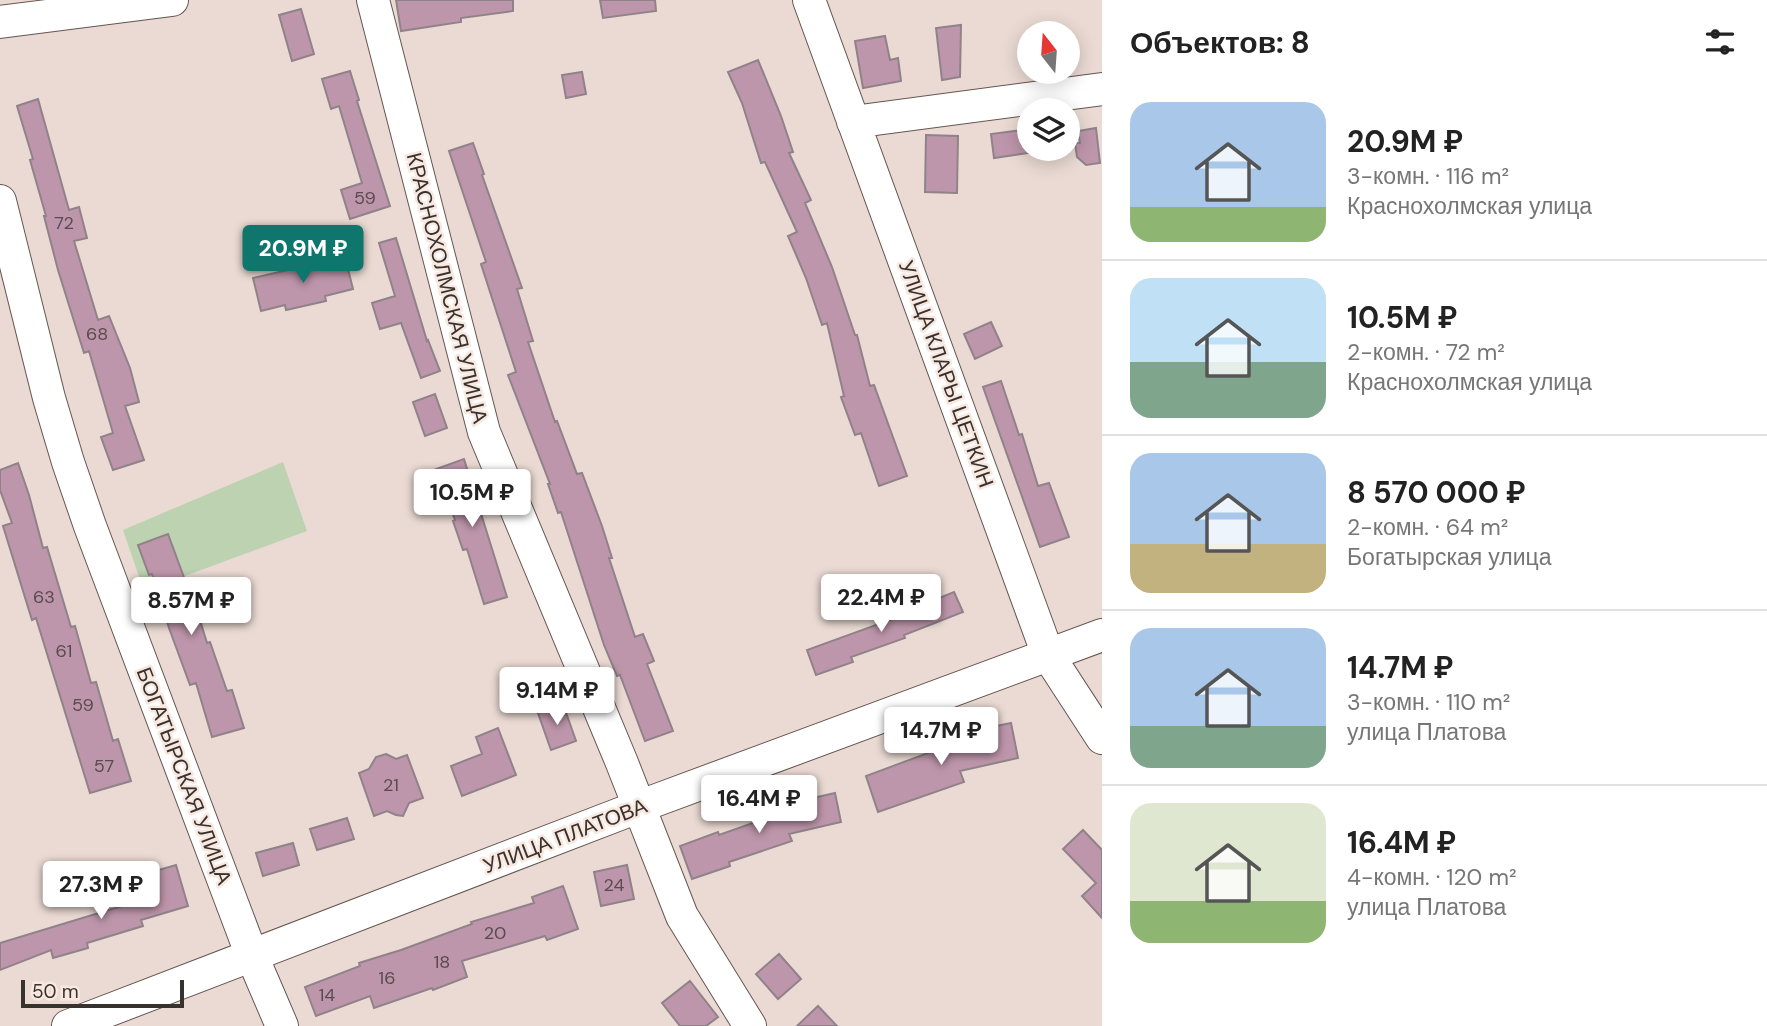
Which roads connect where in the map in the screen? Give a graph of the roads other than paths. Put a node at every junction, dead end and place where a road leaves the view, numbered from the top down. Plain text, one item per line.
1 (172, 0) edge
2 (373, 0) edge
3 (809, 0) edge
4 (0, 22) edge
5 (1102, 89) edge
6 (853, 122) junction
7 (0, 201) edge
8 (1102, 635) edge
9 (1048, 655) junction
10 (1102, 738) edge
11 (638, 807) junction
12 (252, 956) junction
13 (68, 1026) edge
14 (282, 1026) edge
15 (750, 1026) edge

1 - 4 street
2 - 11 street, КРАСНОХОЛМСКАЯ УЛИЦА
3 - 6 street, УЛИЦА КЛАРЫ ЦЕТКИН
5 - 6 street
6 - 9 street, УЛИЦА КЛАРЫ ЦЕТКИН
7 - 12 street, БОГАТЫРСКАЯ УЛИЦА
8 - 9 street, УЛИЦА ПЛАТОВА
9 - 10 street, УЛИЦА КЛАРЫ ЦЕТКИН
9 - 11 street, УЛИЦА ПЛАТОВА
11 - 12 street, УЛИЦА ПЛАТОВА
11 - 15 street, КРАСНОХОЛМСКАЯ УЛИЦА
12 - 13 street, УЛИЦА ПЛАТОВА
12 - 14 street, БОГАТЫРСКАЯ УЛИЦА

